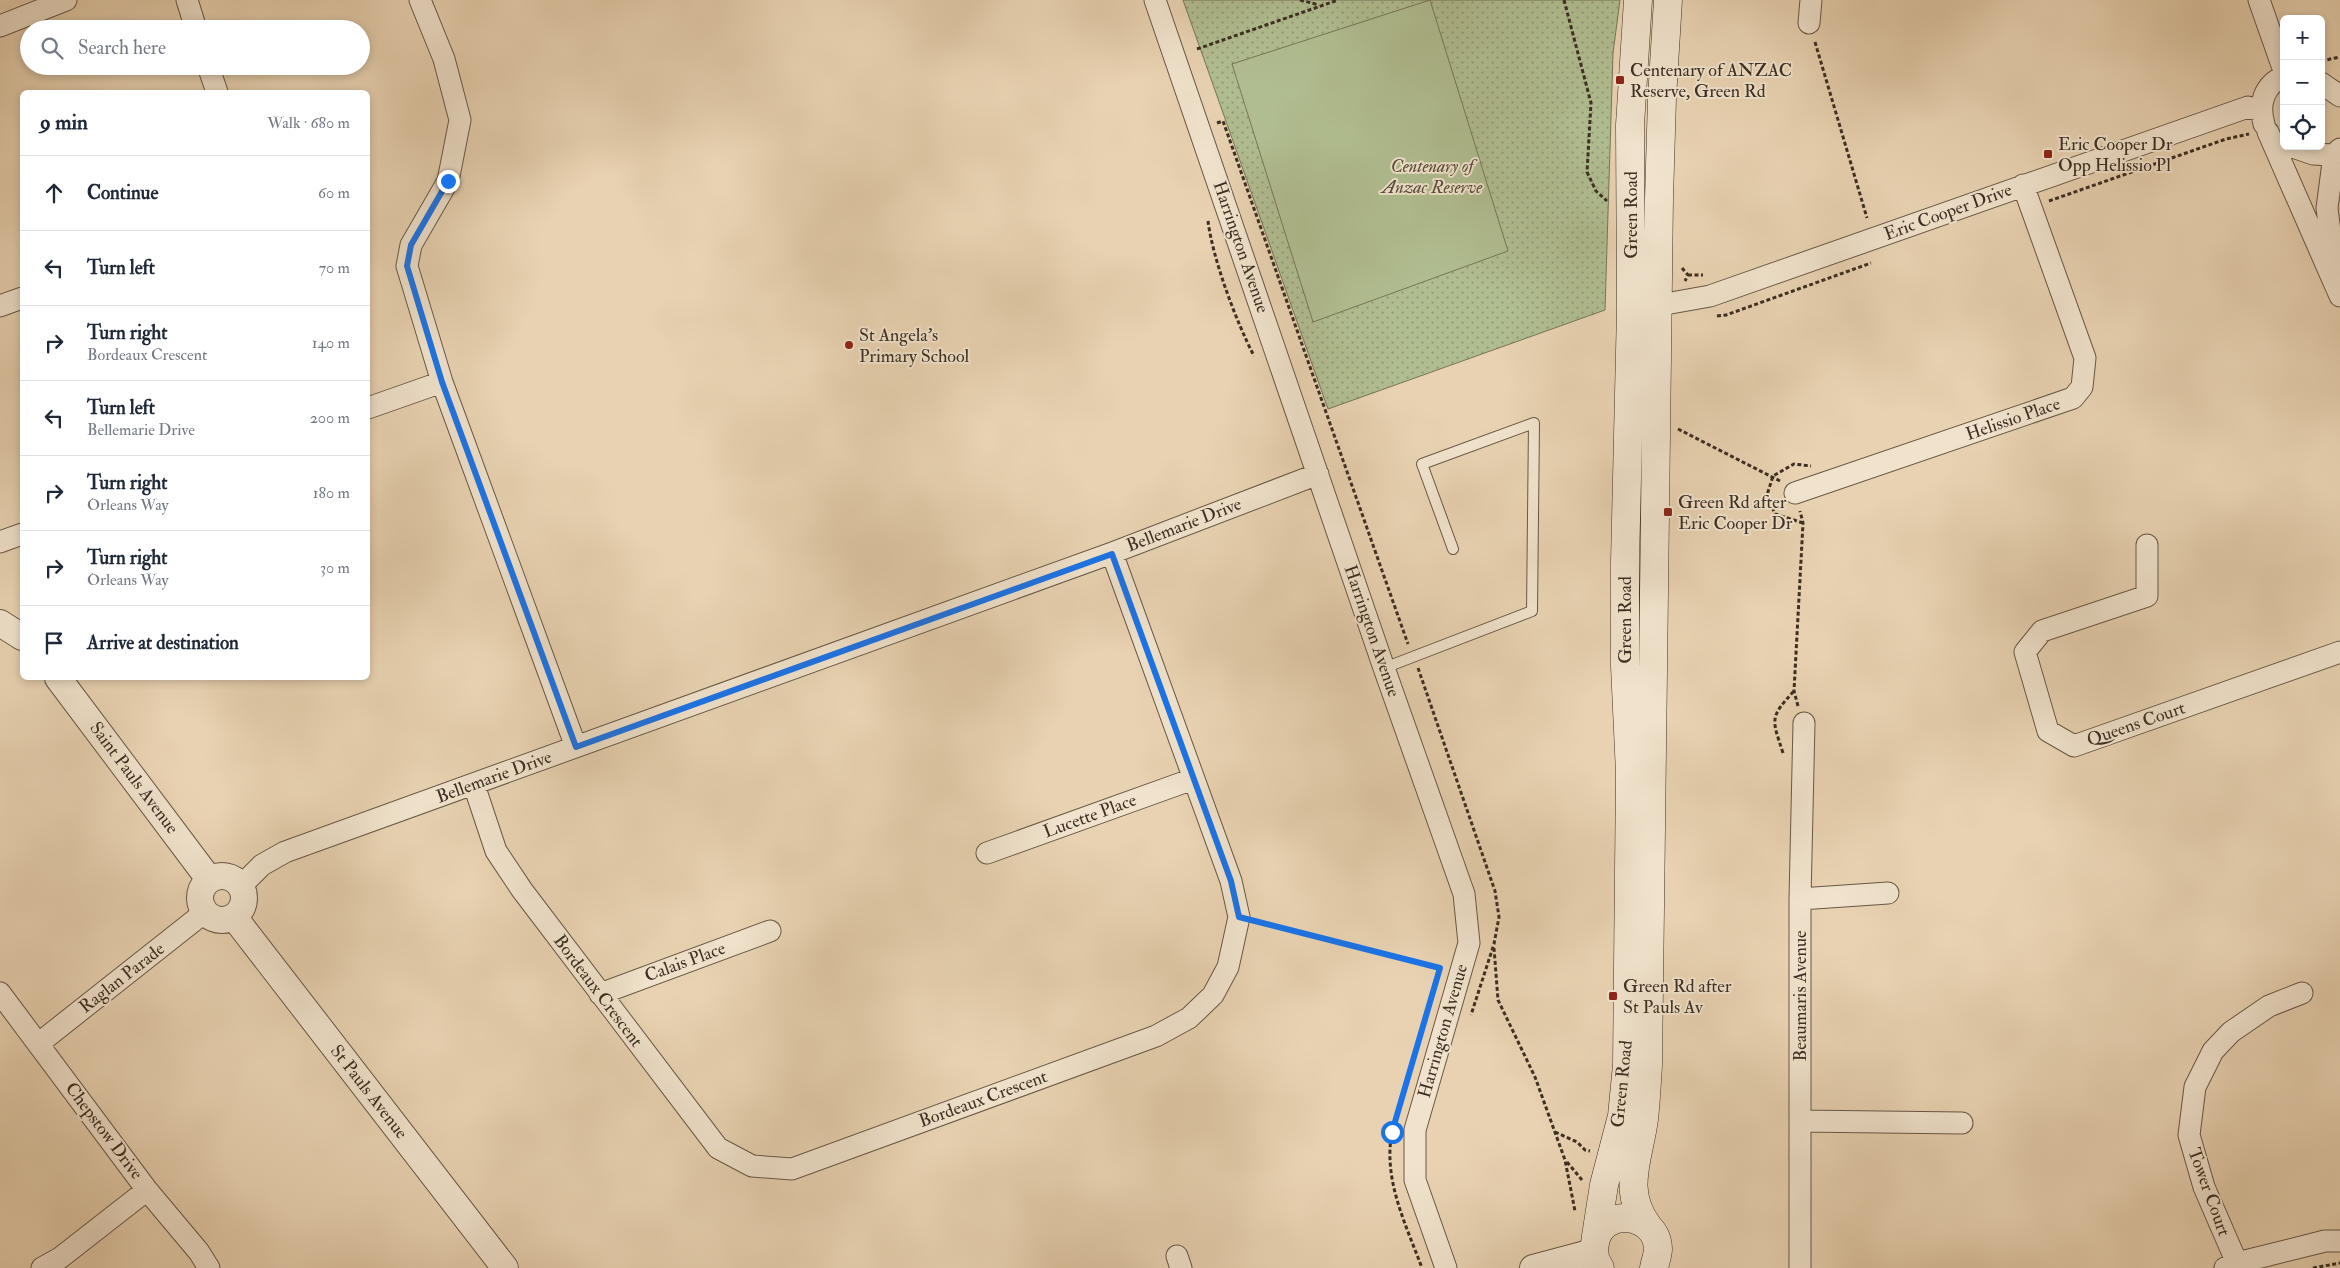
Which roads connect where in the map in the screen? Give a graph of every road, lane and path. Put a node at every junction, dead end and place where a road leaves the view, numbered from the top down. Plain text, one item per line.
1 (66, 0) edge
2 (187, 0) edge
3 (420, 0) edge
4 (1155, 0) edge
5 (1300, 0) edge
6 (1338, 0) edge
7 (1564, 0) edge
8 (1638, 0) edge
9 (1668, 0) edge
10 (1811, 0) edge
11 (2259, 0) edge
12 (1320, 5) junction
13 (193, 20) edge
14 (1809, 23) joint
15 (0, 26) edge
16 (1197, 49) dead end
17 (2340, 57) edge
18 (2280, 60) edge
19 (2325, 60) edge
20 (2340, 74) edge
21 (211, 75) edge
22 (2280, 78) edge
23 (2325, 80) edge
24 (2325, 84) edge
25 (216, 90) edge
26 (2340, 96) edge
27 (2261, 111) junction
28 (2276, 138) edge
29 (2302, 150) edge
30 (2337, 152) edge
31 (2023, 185) junction
32 (1611, 207) dead end
33 (1867, 218) dead end
34 (2338, 291) edge
35 (20, 299) edge
36 (0, 306) edge
37 (1644, 308) junction
38 (442, 382) junction
39 (370, 407) edge
40 (1676, 428) dead end
41 (1816, 466) dead end
42 (1318, 474) junction
43 (1773, 476) junction
44 (1795, 493) junction
45 (1803, 523) junction
46 (20, 535) edge
47 (0, 542) edge
48 (2146, 545) dead end
49 (1452, 549) dead end
50 (1112, 554) junction
51 (0, 623) edge
52 (20, 636) edge
53 (2340, 652) edge
54 (1384, 668) junction
55 (60, 680) edge
56 (1804, 723) joint
57 (576, 747) junction
58 (1193, 779) junction
59 (474, 785) junction
60 (987, 853) dead end
61 (209, 879) junction
62 (240, 886) junction
63 (1888, 894) dead end
64 (1800, 899) junction
65 (205, 912) junction
66 (234, 917) junction
67 (1239, 917) junction
68 (770, 931) dead end
69 (1494, 944) dead end
70 (1442, 960) dead end
71 (1440, 968) junction
72 (1437, 976) dead end
73 (1434, 985) dead end
74 (0, 993) edge
75 (2302, 993) dead end
76 (600, 994) junction
77 (38, 1044) junction
78 (1404, 1087) dead end
79 (1397, 1114) dead end
80 (1800, 1121) junction
81 (1962, 1123) dead end
82 (1555, 1132) junction
83 (1598, 1153) dead end
84 (1565, 1160) junction
85 (1586, 1185) dead end
86 (147, 1190) junction
87 (1576, 1214) dead end
88 (1648, 1226) junction
89 (2340, 1241) edge
90 (1596, 1252) edge
91 (2340, 1263) edge
92 (1654, 1265) edge
93 (2231, 1266) edge
94 (42, 1268) edge
95 (208, 1268) edge
96 (505, 1268) edge
97 (1422, 1268) edge
98 (1446, 1268) edge
99 (1533, 1268) edge
100 (1800, 1268) edge
101 (2314, 1268) edge

1 - 15 street
2 - 13 street
3 - 38 street
4 - 42 street, Harrington Avenue
5 - 12 path
6 - 12 path
7 - 32 path
8 - 37 main road, Green Road
9 - 37 main road, Green Road
10 - 14 street
11 - 18 street
12 - 16 path
14 - 33 path
17 - 19 path
20 - 23 street
21 - 25 street
22 - 27 street
24 - 26 street
27 - 28 street
27 - 31 street, Eric Cooper Drive
28 - 34 street
29 - 30 street
30 - 34 street
31 - 37 street, Eric Cooper Drive
31 - 44 street, Helissio Place
35 - 36 street
37 - 88 main road, Green Road
37 - 90 main road, Green Road
38 - 39 street
38 - 57 street
40 - 43 path
41 - 43 path
42 - 50 street, Bellemarie Drive
42 - 54 street, Harrington Avenue
43 - 44 path
43 - 45 path
44 - 45 path
45 - 56 path
46 - 47 street
48 - 53 street, Queens Court
49 - 54 lane
50 - 57 street, Bellemarie Drive
50 - 58 street, Bordeaux Crescent
51 - 52 street
54 - 98 street, Harrington Avenue
55 - 61 street, Saint Pauls Avenue
56 - 64 street, Beaumaris Avenue
57 - 59 street, Bellemarie Drive
58 - 60 street, Lucette Place
58 - 67 street, Bordeaux Crescent
59 - 62 street, Bellemarie Drive
59 - 76 street, Bordeaux Crescent
61 - 62 street
61 - 65 street
62 - 66 street
63 - 64 street
64 - 80 street, Beaumaris Avenue
65 - 66 street
65 - 77 street, Raglan Parade
66 - 96 street, St Pauls Avenue
67 - 71 path
67 - 76 street, Bordeaux Crescent
68 - 76 street, Calais Place
69 - 82 path
70 - 71 path
71 - 72 path
73 - 78 path
74 - 77 street, Chepstow Drive
75 - 93 street, Tower Court
77 - 86 street, Chepstow Drive
79 - 97 path
80 - 81 street
80 - 100 street, Beaumaris Avenue
82 - 83 path
82 - 84 path
84 - 85 path
84 - 87 path
86 - 94 street
86 - 95 street, Chepstow Drive
88 - 90 main road
88 - 92 main road, Green Road
89 - 93 street
90 - 99 street
91 - 101 path

